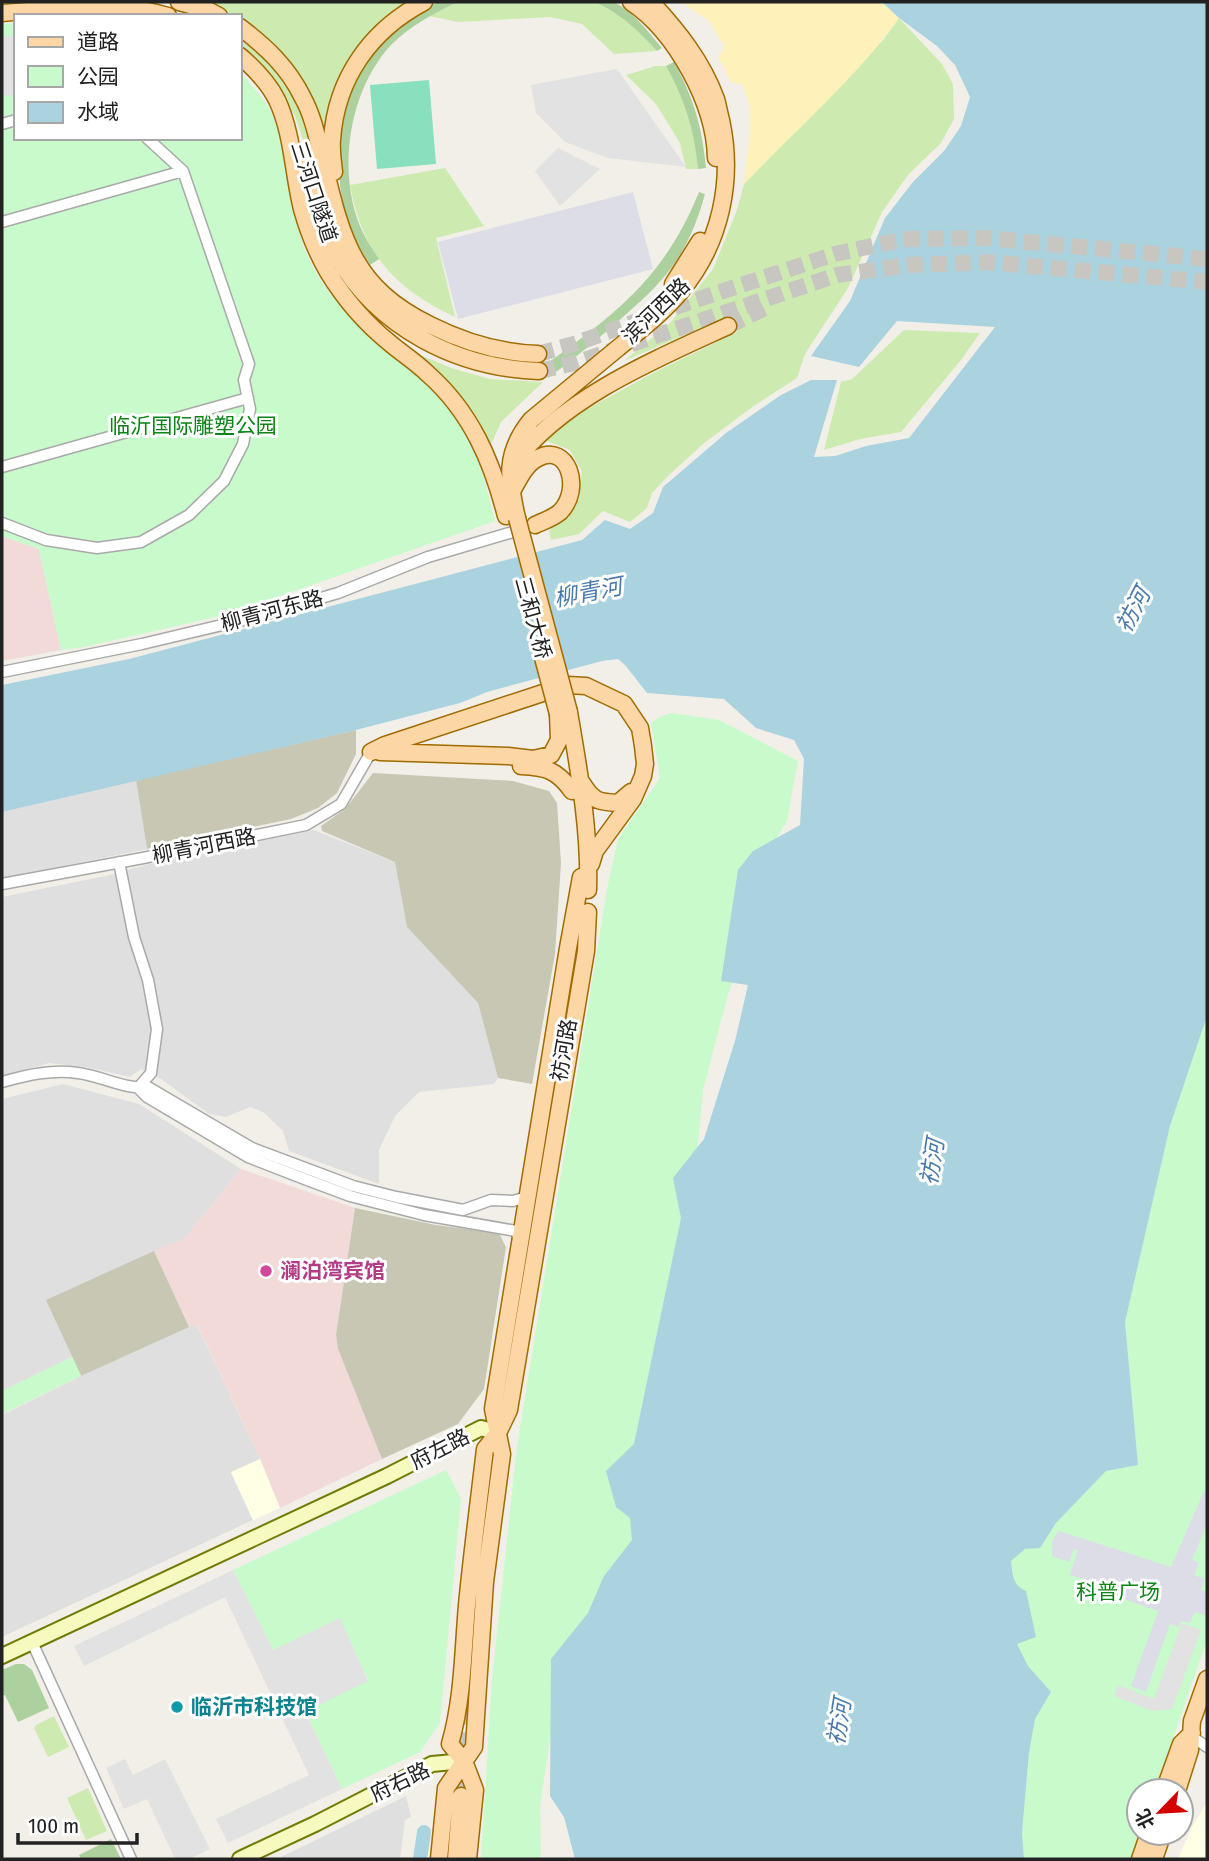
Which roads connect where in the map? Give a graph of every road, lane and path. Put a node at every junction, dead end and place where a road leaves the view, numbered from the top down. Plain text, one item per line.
1 (33, 2) edge
2 (179, 2) edge
3 (424, 2) edge
4 (631, 2) edge
5 (651, 2) edge
6 (2, 5) edge
7 (2, 13) edge
8 (160, 14) edge
9 (215, 14) edge
10 (242, 29) edge
11 (242, 58) edge
12 (276, 99) junction
13 (149, 140) edge
14 (183, 170) junction
15 (337, 217) junction
16 (2, 222) edge
17 (728, 326) tunnel mouth
18 (538, 354) tunnel mouth
19 (538, 371) tunnel mouth
20 (248, 398) junction
21 (2, 467) edge
22 (510, 467) junction
23 (506, 494) junction
24 (512, 520) joint
25 (2, 523) edge
26 (535, 525) joint
27 (2, 672) edge
28 (564, 713) junction
29 (371, 752) junction
30 (643, 776) junction
31 (576, 786) junction
32 (119, 862) junction
33 (585, 873) junction
34 (2, 884) edge
35 (2, 1082) edge
36 (138, 1088) junction
37 (527, 1197) junction
38 (519, 1241) junction
39 (504, 1389) junction
40 (498, 1433) junction
41 (33, 1644) junction
42 (2, 1658) edge
43 (1207, 1679) edge
44 (1207, 1703) edge
45 (1191, 1736) junction
46 (1207, 1747) edge
47 (464, 1761) junction
48 (1169, 1777) edge
49 (1181, 1777) edge
50 (131, 1859) edge
51 (240, 1859) edge
52 (250, 1859) edge
53 (439, 1859) edge
54 (449, 1859) edge
55 (456, 1859) edge
56 (468, 1859) edge

1 - 6 main road
2 - 9 main road
3 - 15 main road
4 - 23 main road
5 - 22 main road, 滨河西路
7 - 8 main road
10 - 15 main road
11 - 12 main road, 滨河西路
12 - 19 main road, 三河口隧道
12 - 23 main road, 滨河西路
13 - 14 street
14 - 16 street
14 - 20 street
15 - 18 main road, 三河口隧道
17 - 22 main road
20 - 21 street
20 - 25 street
22 - 23 main road, 滨河西路
23 - 24 main road, 滨河西路
23 - 26 main road
24 - 28 main road, 三和大桥, bridge
26 - 27 street, 柳青河东路
28 - 29 main road
28 - 31 main road, 祊河路
29 - 30 main road
29 - 31 main road
29 - 32 street, 柳青河西路
30 - 31 main road
30 - 33 main road
31 - 33 main road, 祊河路
32 - 34 street, 柳青河西路
32 - 36 street
33 - 37 main road
33 - 39 main road, 祊河路
33 - 39 main road, 祊河路
35 - 36 street
36 - 37 street
36 - 38 street
37 - 38 main road
38 - 39 main road
39 - 40 main road
40 - 41 street, 府左路
40 - 47 main road
41 - 42 street, 府左路
41 - 50 street
43 - 45 main road
44 - 45 main road
45 - 46 street
45 - 48 main road
45 - 49 main road
47 - 51 street, 府右路
47 - 52 street, 府右路
47 - 53 main road
47 - 56 main road
54 - 55 main road

